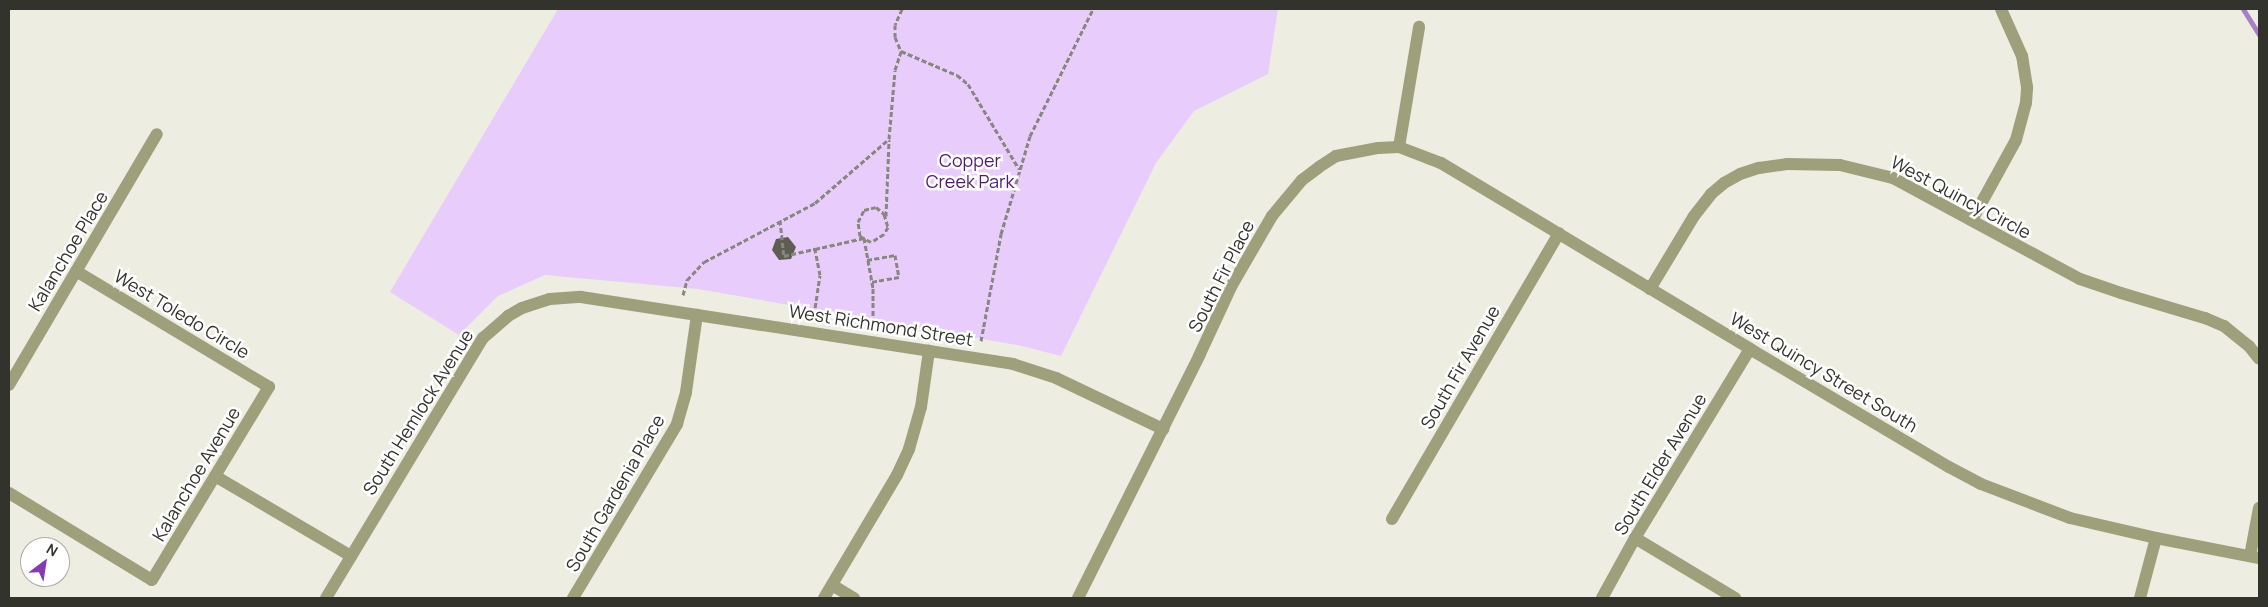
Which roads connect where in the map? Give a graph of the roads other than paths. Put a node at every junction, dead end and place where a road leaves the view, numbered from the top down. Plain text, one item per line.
1 (2001, 9) edge
2 (1419, 26) dead end
3 (157, 134) dead end
4 (1399, 148) junction
5 (1972, 220) junction
6 (1559, 233) junction
7 (76, 271) junction
8 (1650, 289) junction
9 (581, 297) joint
10 (697, 315) junction
11 (1750, 349) junction
12 (929, 351) junction
13 (2259, 360) edge
14 (9, 385) edge
15 (268, 387) joint
16 (1163, 429) junction
17 (215, 476) junction
18 (9, 493) edge
19 (2259, 508) edge
20 (1392, 519) dead end
21 (1635, 538) junction
22 (2156, 538) junction
23 (351, 556) junction
24 (2255, 557) edge
25 (832, 585) junction
26 (1083, 596) edge
27 (326, 598) edge
28 (574, 598) edge
29 (824, 598) edge
30 (854, 598) edge
31 (1602, 598) edge
32 (1735, 598) edge
33 (2140, 598) edge

1 - 5 street
2 - 4 street
3 - 7 street, Kalanchoe Place
4 - 6 street, West Quincy Street South
4 - 16 street, South Fir Place
5 - 8 street, West Quincy Circle
5 - 13 street, West Quincy Circle
6 - 8 street, West Quincy Street South
6 - 20 street, South Fir Avenue
7 - 14 street, Kalanchoe Place
7 - 15 street, West Toledo Circle
8 - 11 street, West Quincy Street South
9 - 10 street, West Richmond Street
9 - 23 street, South Hemlock Avenue
10 - 12 street, West Richmond Street
10 - 28 street, South Gardenia Place
11 - 21 street, South Elder Avenue
11 - 22 street, West Quincy Street South
12 - 16 street, West Richmond Street
12 - 25 street
15 - 17 street, Kalanchoe Avenue
16 - 26 street, South Fir Place
17 - 18 street, Kalanchoe Avenue
17 - 23 street
19 - 24 street
21 - 31 street, South Elder Avenue
21 - 32 street
22 - 24 street, West Quincy Street South
22 - 33 street
23 - 27 street, South Hemlock Avenue
25 - 29 street
25 - 30 street

